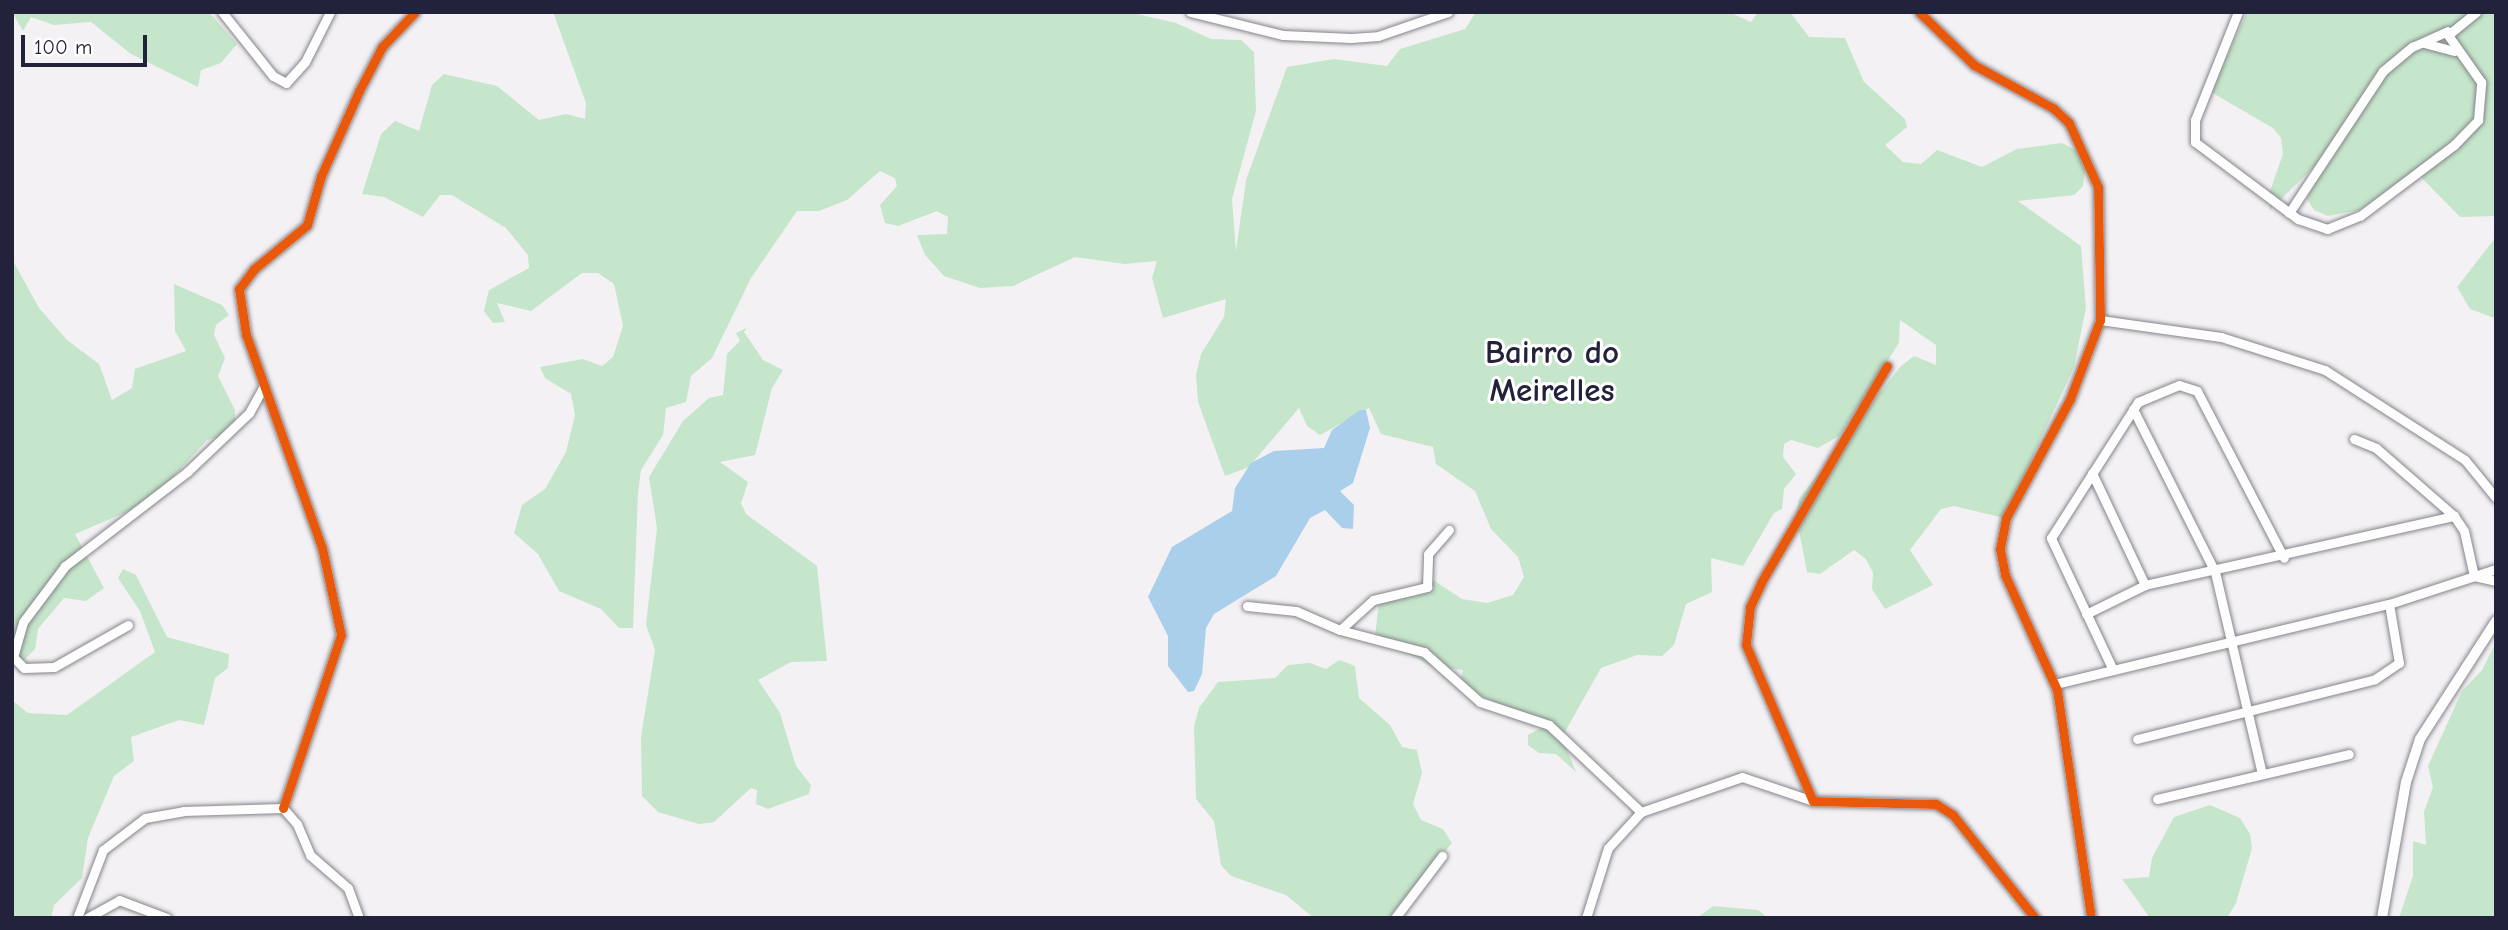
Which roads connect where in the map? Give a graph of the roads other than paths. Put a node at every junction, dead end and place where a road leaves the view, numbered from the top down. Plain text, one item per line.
1 (330, 12) edge
2 (415, 12) edge
3 (1190, 12) edge
4 (1448, 12) edge
5 (1919, 12) edge
6 (2238, 12) edge
7 (2476, 12) edge
8 (224, 13) edge
9 (2448, 31) junction
10 (2422, 42) junction
11 (2456, 52) junction
12 (2290, 213) junction
13 (2101, 320) junction
14 (1887, 366) dead end
15 (264, 386) junction
16 (2133, 409) junction
17 (2354, 439) dead end
18 (2092, 473) junction
19 (2496, 498) edge
20 (2454, 516) junction
21 (1450, 530) dead end
22 (2284, 558) junction
23 (2496, 569) edge
24 (2215, 572) junction
25 (2474, 576) junction
26 (2496, 581) edge
27 (2146, 585) junction
28 (2389, 604) junction
29 (1247, 606) dead end
30 (2086, 614) junction
31 (128, 625) dead end
32 (2495, 628) edge
33 (1340, 630) junction
34 (2231, 642) junction
35 (2113, 670) junction
36 (2055, 684) junction
37 (2247, 711) junction
38 (2137, 739) dead end
39 (2349, 754) dead end
40 (2262, 774) junction
41 (2157, 799) dead end
42 (1813, 801) junction
43 (283, 808) junction
44 (1641, 813) junction
45 (1442, 856) dead end
46 (1405, 914) edge
47 (77, 918) edge
48 (87, 918) edge
49 (167, 918) edge
50 (359, 918) edge
51 (1395, 918) edge
52 (1586, 918) edge
53 (2035, 918) edge
54 (2091, 918) edge
55 (2382, 918) edge

1 - 8 street
2 - 15 street
3 - 4 street
5 - 13 street
6 - 12 street
7 - 9 street
9 - 10 street
9 - 11 street
10 - 11 street
10 - 12 street
11 - 12 street
13 - 19 street
13 - 36 street
14 - 42 street
15 - 31 street
15 - 43 street
16 - 18 street
16 - 22 street
16 - 24 street
17 - 20 street
18 - 27 street
18 - 30 street
20 - 22 street
20 - 25 street
21 - 33 street
22 - 24 street
23 - 25 street
24 - 27 street
24 - 34 street
25 - 26 street
25 - 28 street
27 - 30 street
28 - 34 street
28 - 37 street
29 - 33 street
30 - 35 street
32 - 55 street
33 - 44 street
34 - 35 street
34 - 37 street
35 - 36 street
36 - 54 street
37 - 38 street
37 - 40 street
39 - 40 street
40 - 41 street
42 - 44 street
42 - 53 street
43 - 47 street
43 - 50 street
44 - 52 street
45 - 46 street
46 - 51 street
48 - 49 street

